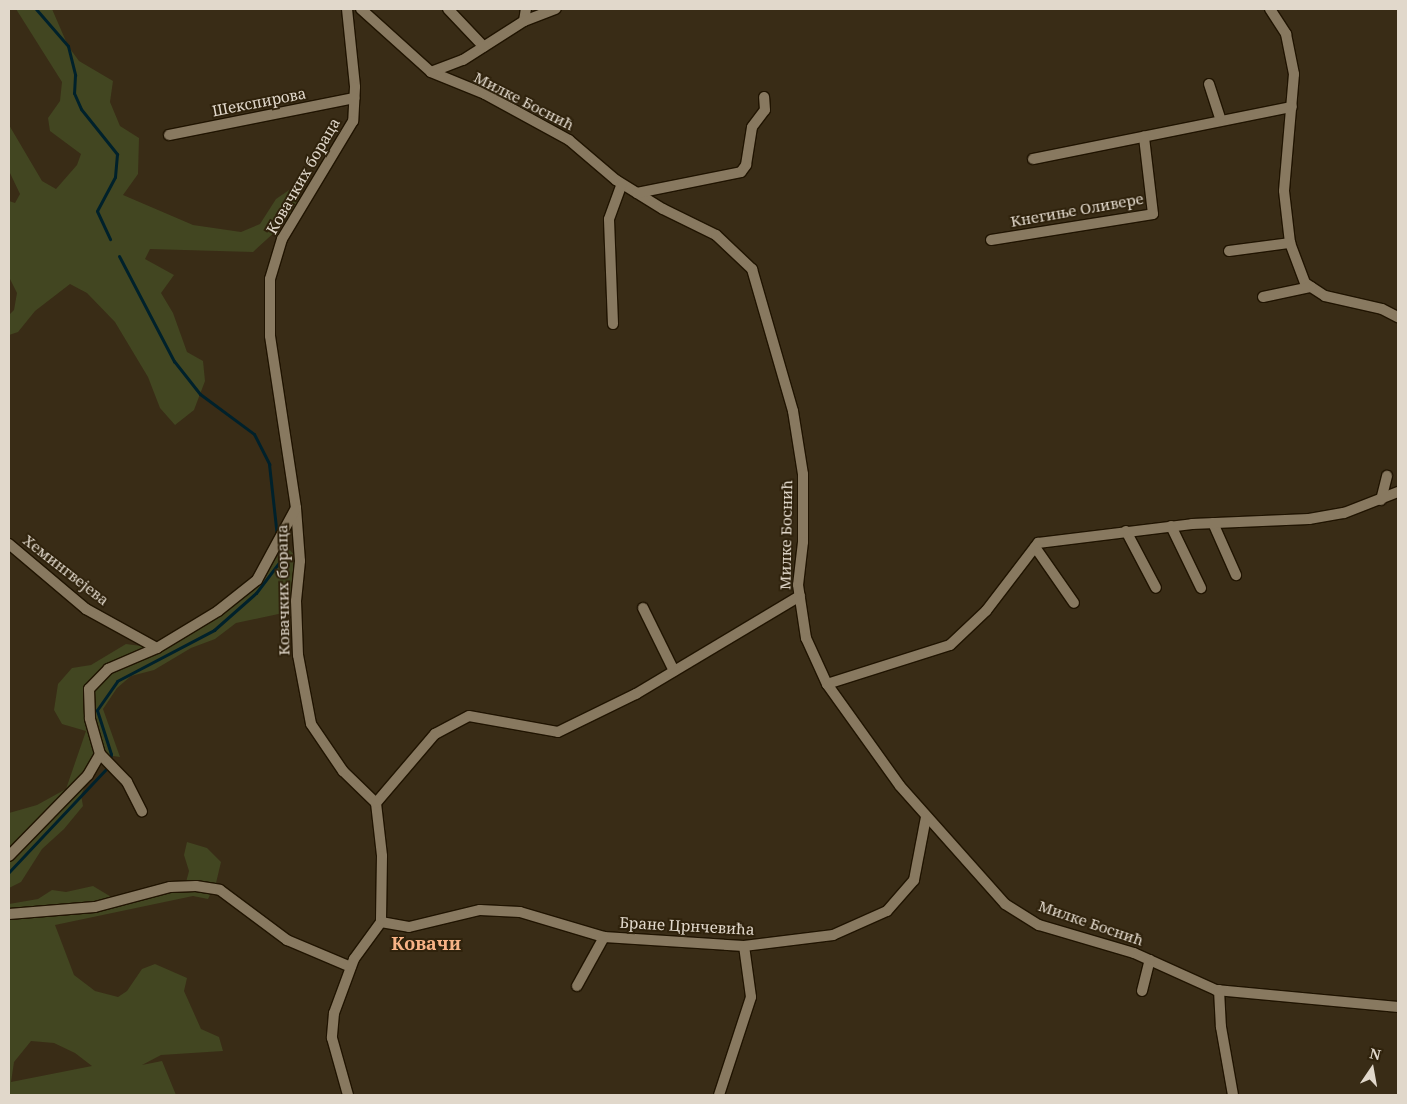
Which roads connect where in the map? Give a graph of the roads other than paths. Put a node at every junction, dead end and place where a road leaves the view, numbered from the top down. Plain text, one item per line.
1 (346, 9) edge
2 (361, 9) edge
3 (448, 9) edge
4 (526, 9) edge
5 (556, 9) edge
6 (1270, 9) edge
7 (524, 21) junction
8 (484, 47) junction
9 (431, 72) junction
10 (1209, 84) dead end
11 (764, 97) dead end
12 (354, 98) junction
13 (1292, 107) junction
14 (1221, 120) junction
15 (169, 135) dead end
16 (1144, 137) junction
17 (1033, 159) dead end
18 (622, 184) junction
19 (637, 193) junction
20 (991, 240) dead end
21 (1290, 243) junction
22 (1229, 251) dead end
23 (1311, 287) junction
24 (1263, 297) dead end
25 (1398, 317) edge
26 (613, 324) dead end
27 (1388, 476) dead end
28 (1398, 492) edge
29 (1381, 500) junction
30 (296, 508) junction
31 (1213, 523) junction
32 (1171, 526) junction
33 (1126, 531) junction
34 (9, 544) edge
35 (1035, 547) junction
36 (1236, 575) dead end
37 (1156, 588) dead end
38 (1201, 588) dead end
39 (800, 596) junction
40 (1074, 603) dead end
41 (643, 608) dead end
42 (156, 648) junction
43 (674, 671) junction
44 (828, 684) junction
45 (100, 754) junction
46 (376, 803) junction
47 (142, 811) dead end
48 (926, 817) junction
49 (9, 856) edge
50 (9, 914) edge
51 (381, 922) junction
52 (604, 937) junction
53 (744, 946) junction
54 (1150, 960) junction
55 (351, 967) junction
56 (577, 986) dead end
57 (1219, 990) junction
58 (1142, 991) dead end
59 (1398, 1007) edge
60 (348, 1095) edge
61 (719, 1095) edge
62 (1233, 1095) edge

1 - 12 street, Ковачких бораца
2 - 9 street
3 - 8 street
4 - 7 street
5 - 7 street
6 - 13 street
7 - 8 street
8 - 9 street
9 - 18 street, Милке Боснић
10 - 14 street
11 - 19 street
12 - 15 street, Шекспирова
12 - 30 street, Ковачких бораца
13 - 14 street
13 - 21 street
14 - 16 street
16 - 17 street
16 - 20 street, Кнегиње Оливере
18 - 19 street, Милке Боснић
18 - 26 street
19 - 39 street, Милке Боснић
21 - 22 street
21 - 23 street
23 - 24 street
23 - 25 street
27 - 29 street
28 - 29 street
29 - 31 street
30 - 42 street
30 - 46 street, Ковачких бораца
31 - 32 street
31 - 36 street
32 - 33 street
32 - 38 street
33 - 35 street
33 - 37 street
34 - 42 street, Хемингвејева
35 - 40 street
35 - 44 street
39 - 43 street
39 - 44 street, Милке Боснић
41 - 43 street
42 - 45 street
43 - 46 street
44 - 48 street, Милке Боснић
45 - 47 street
45 - 49 street
46 - 51 street
48 - 53 street, Бране Црнчевића
48 - 54 street, Милке Боснић
50 - 55 street
51 - 52 street, Бране Црнчевића
51 - 55 street
52 - 53 street, Бране Црнчевића
52 - 56 street
53 - 61 street
54 - 57 street, Милке Боснић
54 - 58 street, Милке Боснић
55 - 60 street
57 - 59 street, Милке Боснић
57 - 62 street

